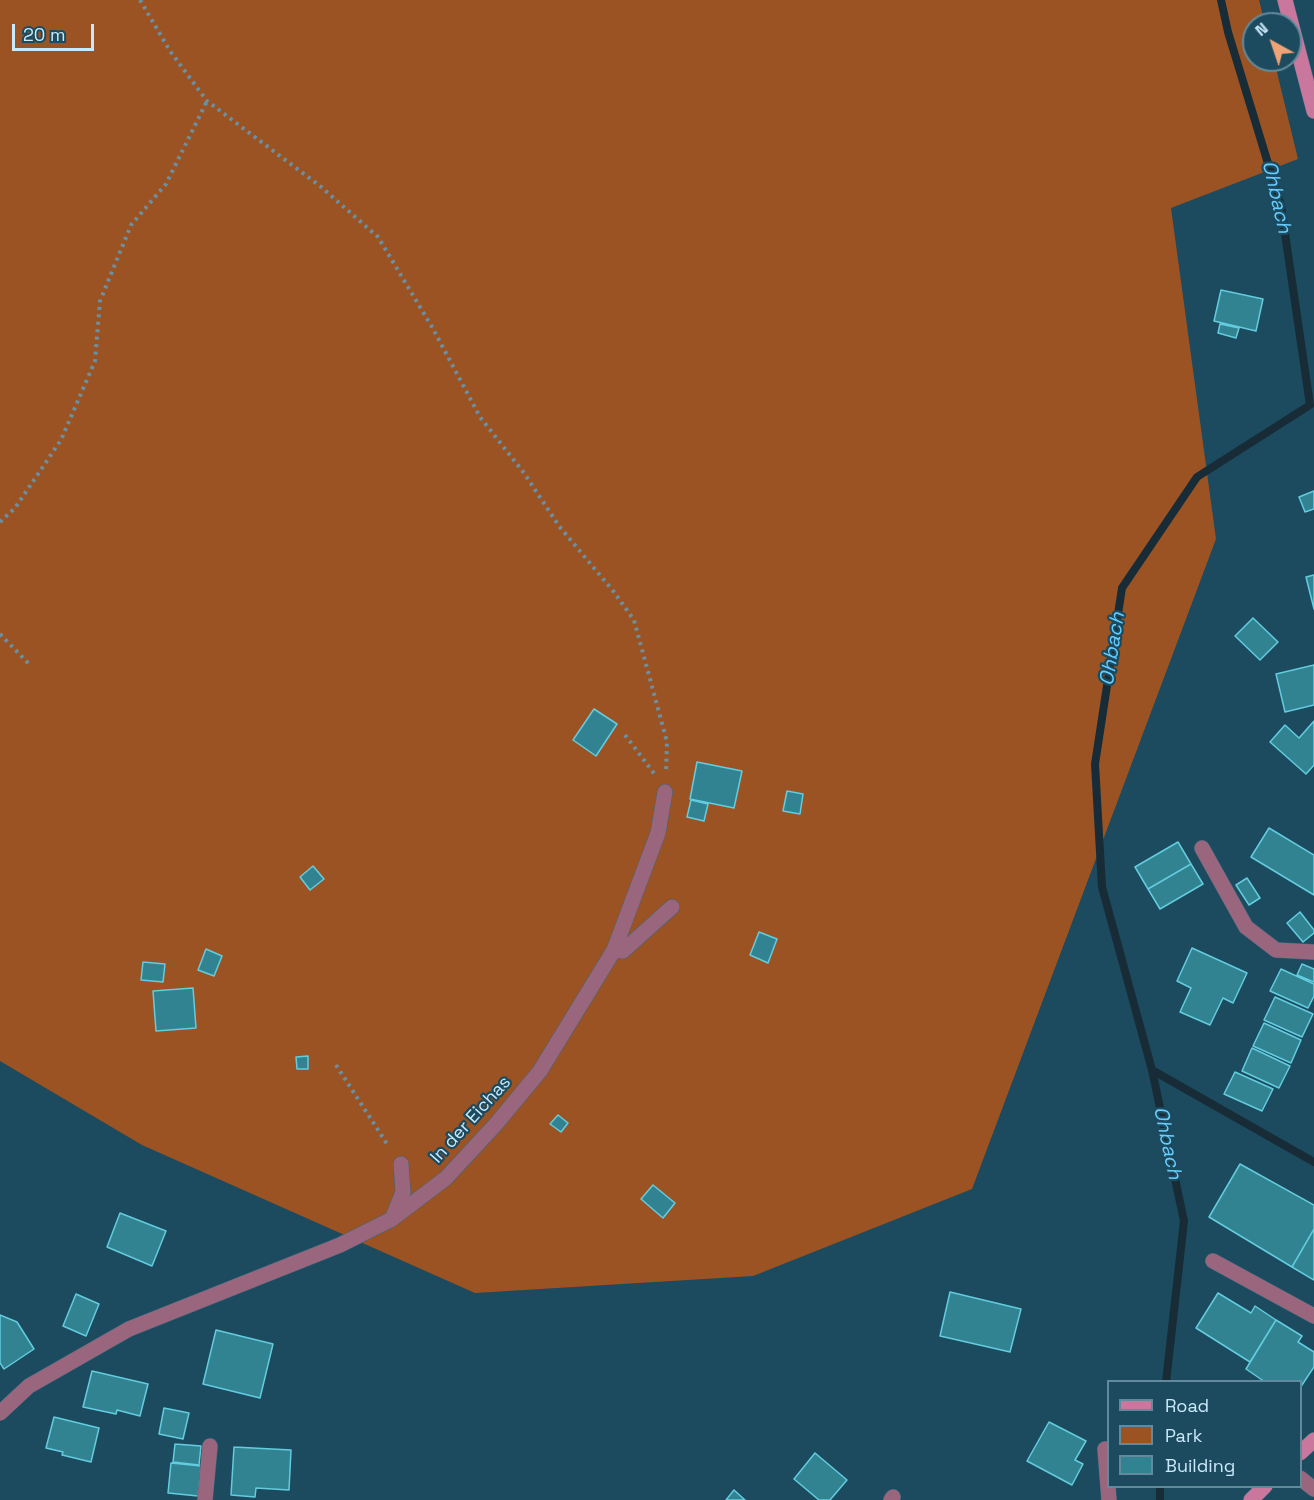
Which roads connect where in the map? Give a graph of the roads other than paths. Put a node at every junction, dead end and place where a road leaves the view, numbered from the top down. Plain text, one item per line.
1 (1285, 0) edge
2 (1314, 111) edge
3 (665, 792) road end
4 (1202, 848) dead end
5 (672, 907) dead end
6 (614, 950) junction
7 (1314, 951) edge
8 (401, 1164) road end
9 (392, 1219) junction
10 (1214, 1261) dead end
11 (1314, 1316) edge
12 (0, 1413) edge
13 (1314, 1440) edge
14 (210, 1446) dead end
15 (1105, 1449) dead end
16 (1302, 1451) edge
17 (1107, 1474) edge
18 (1302, 1480) edge
19 (1263, 1488) edge
20 (1314, 1489) edge
21 (205, 1500) edge
22 (1251, 1500) edge

1 - 2 main road
3 - 6 street, In der Eichas
4 - 7 street
5 - 6 street
6 - 9 street, In der Eichas
8 - 9 street
9 - 12 street, In der Eichas
10 - 11 street
13 - 16 main road
14 - 21 street
15 - 17 street
18 - 20 street
19 - 22 main road

